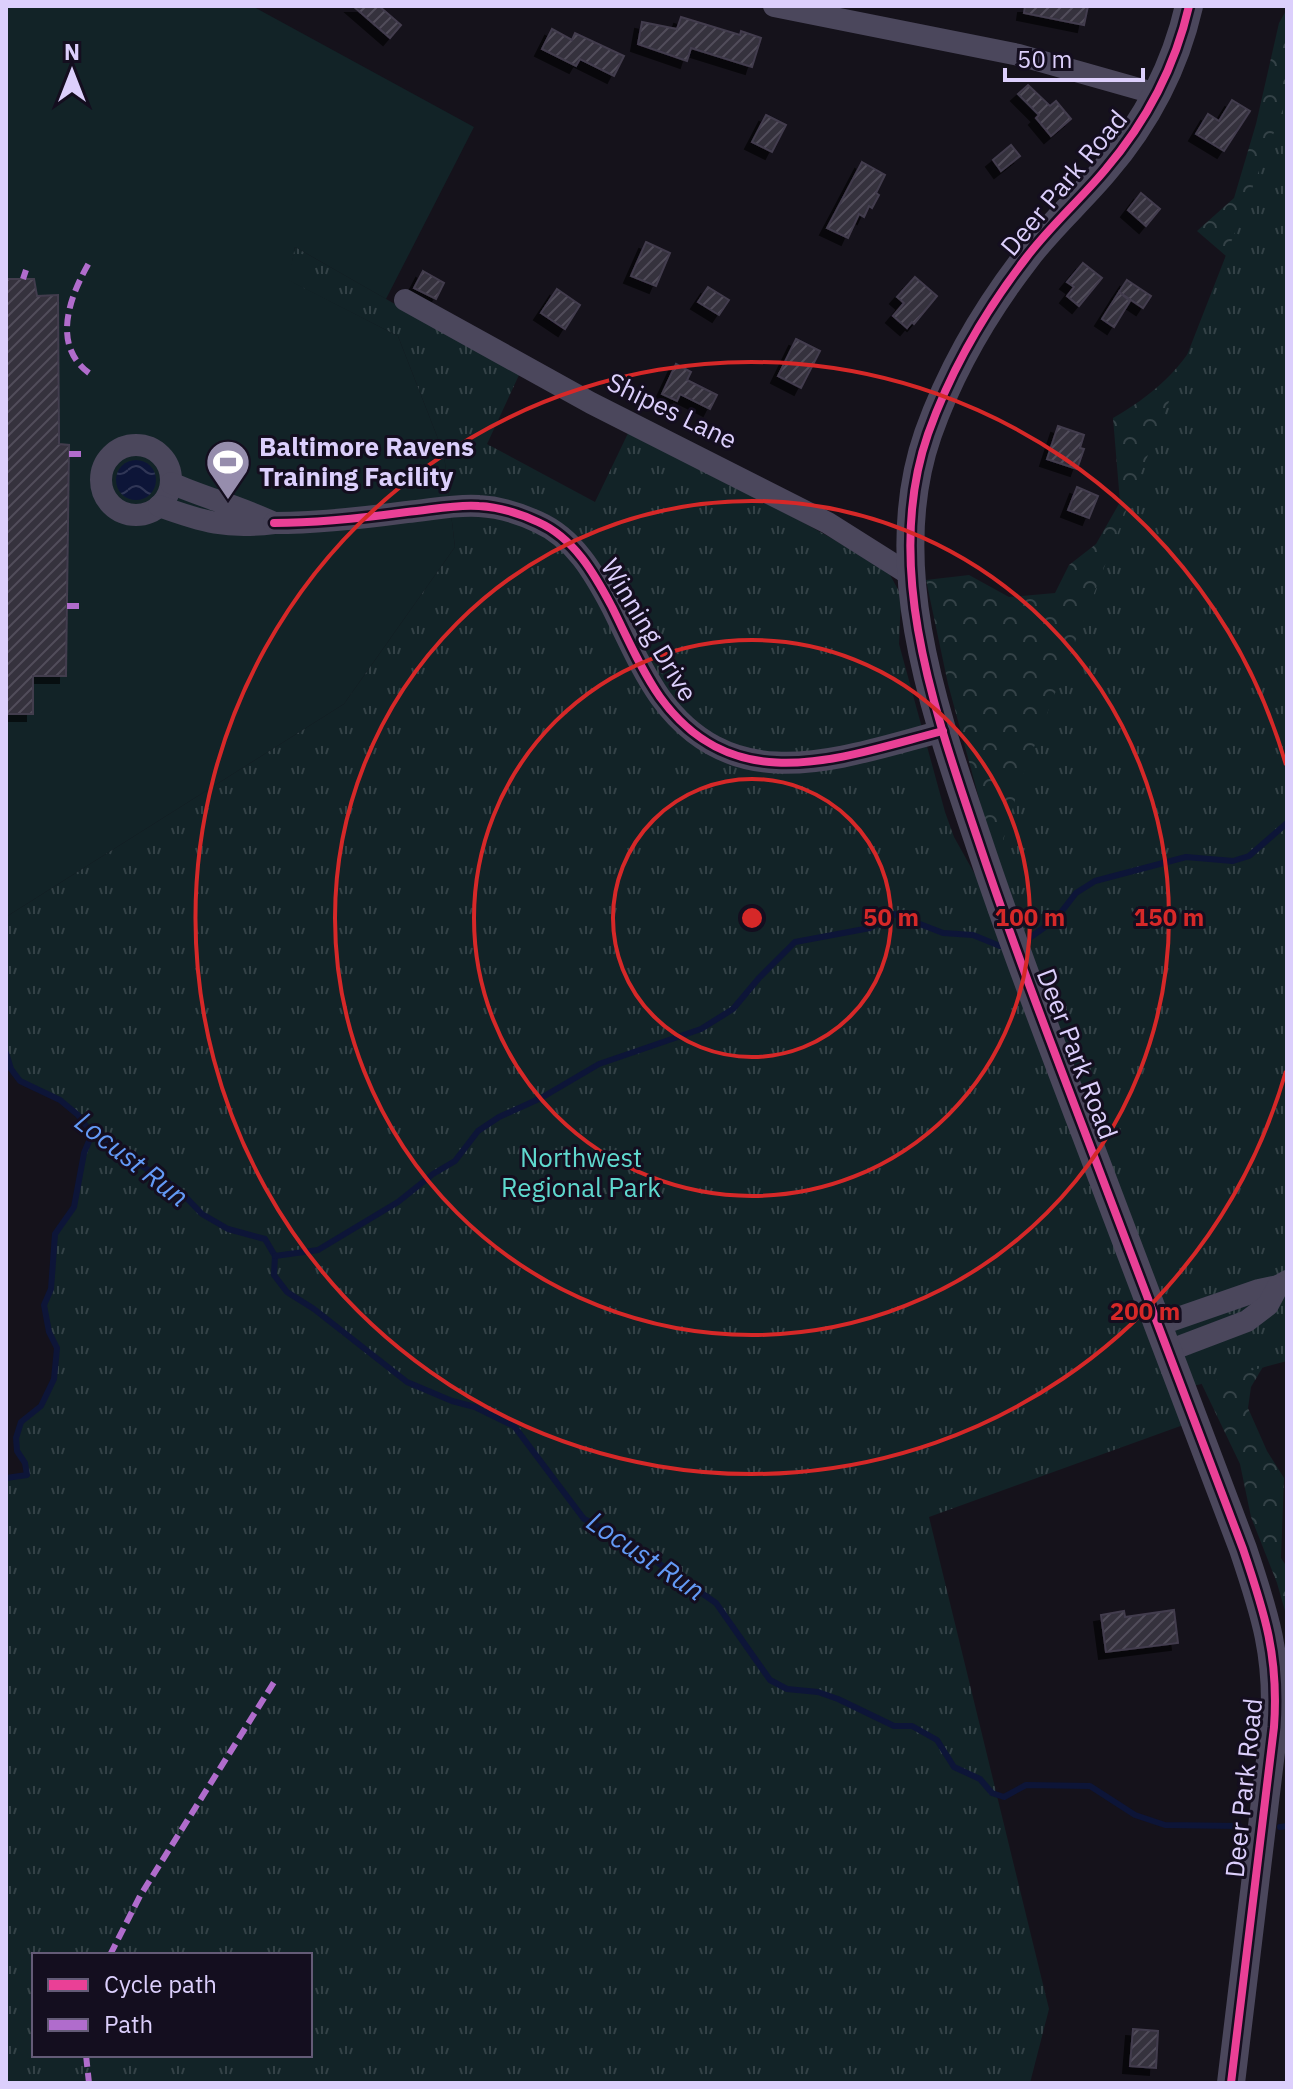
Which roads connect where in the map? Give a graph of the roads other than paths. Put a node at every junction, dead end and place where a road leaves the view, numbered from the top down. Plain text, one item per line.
1 (774, 6) edge
2 (1189, 6) edge
3 (1157, 94) junction
4 (405, 300) dead end
5 (171, 483) junction
6 (159, 506) junction
7 (274, 523) junction
8 (912, 576) junction
9 (943, 731) junction
10 (1282, 1284) edge
11 (1163, 1338) junction
12 (1231, 2083) edge

1 - 3 street
2 - 3 street, Deer Park Road
3 - 8 street, Deer Park Road
4 - 8 street, Shipes Lane
5 - 6 street
5 - 6 street, Winning Drive
5 - 7 street, Winning Drive
6 - 7 street, Winning Drive
7 - 9 street, Winning Drive
8 - 9 street, Deer Park Road
9 - 11 street, Deer Park Road
10 - 11 street
11 - 12 street, Deer Park Road

